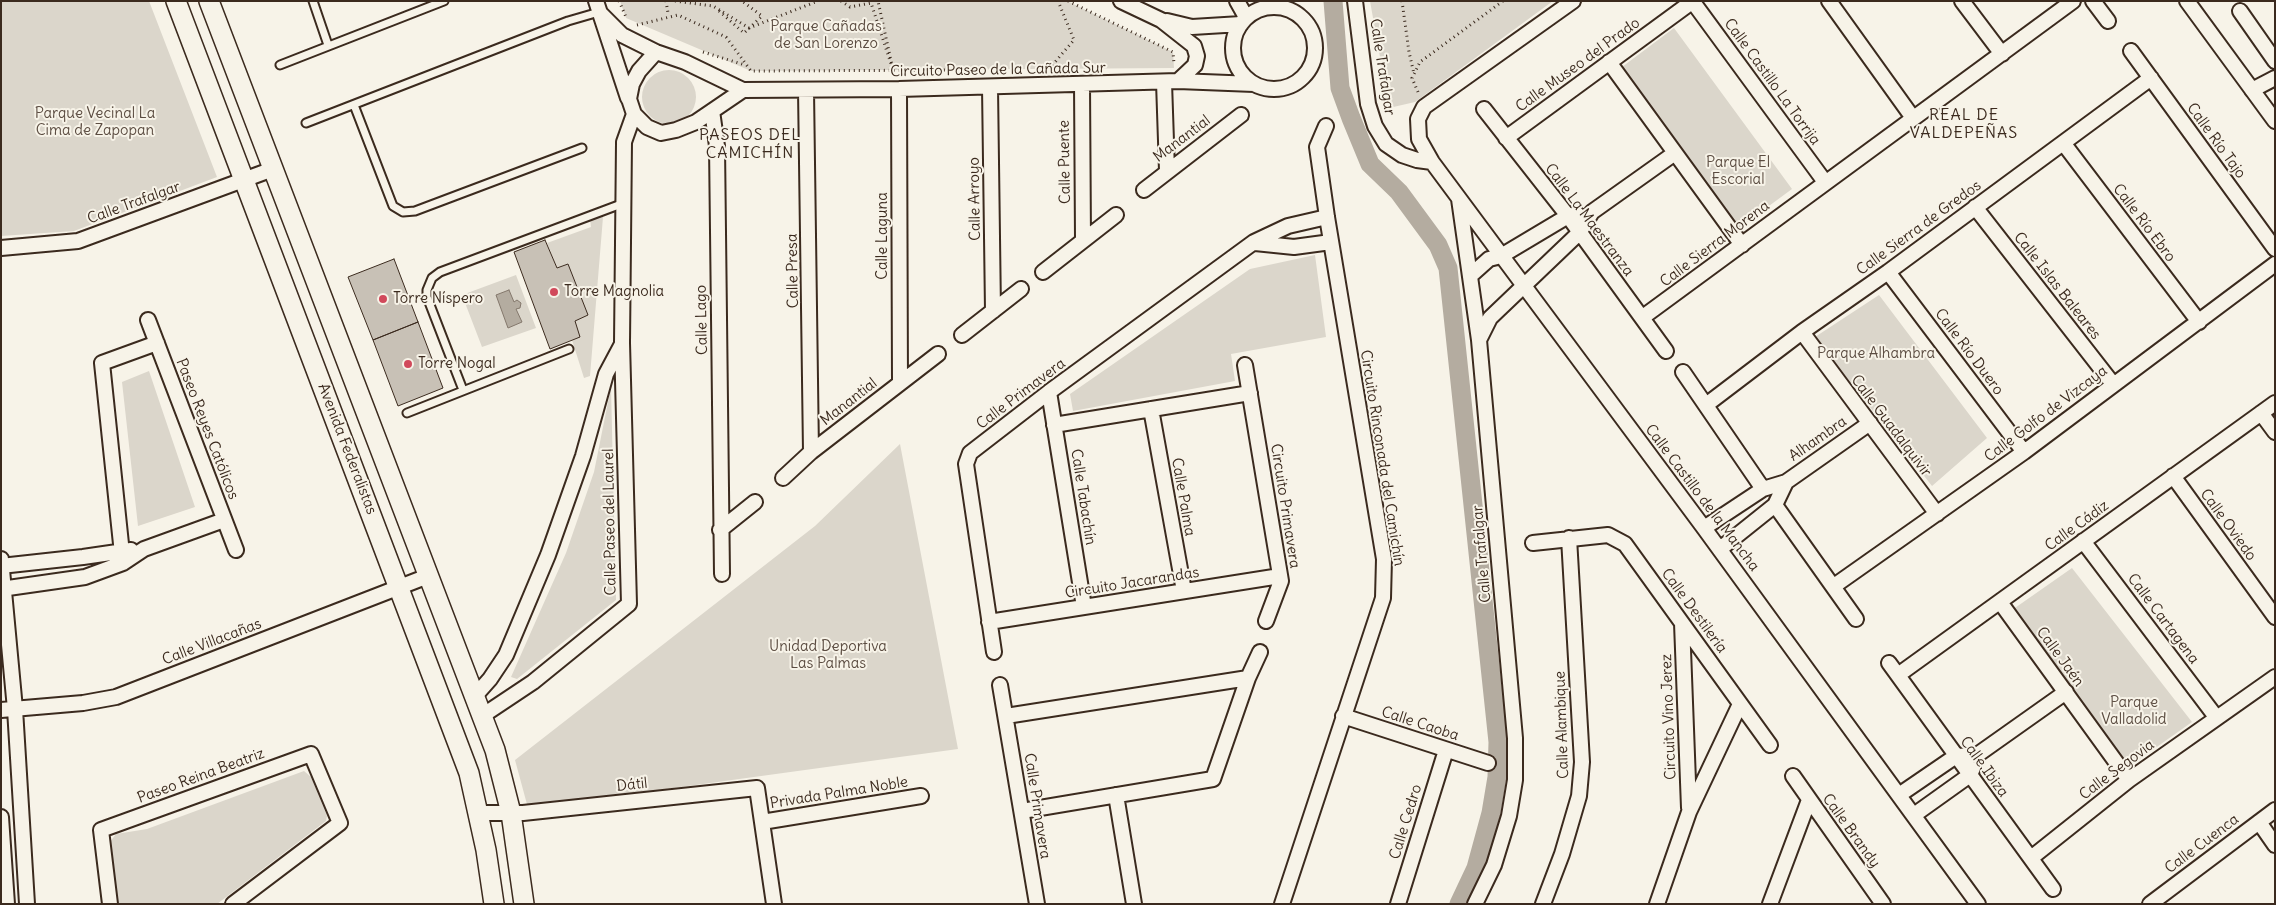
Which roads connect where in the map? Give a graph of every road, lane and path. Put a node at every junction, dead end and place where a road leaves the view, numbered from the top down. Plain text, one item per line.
1 (176, 1) edge
2 (209, 1) edge
3 (313, 1) edge
4 (444, 1) edge
5 (619, 1) edge
6 (666, 1) edge
7 (676, 1) edge
8 (742, 1) edge
9 (818, 1) edge
10 (841, 1) edge
11 (878, 1) edge
12 (1058, 1) edge
13 (1068, 1) edge
14 (1121, 1) edge
15 (1238, 1) edge
16 (1355, 1) edge
17 (1402, 1) edge
18 (1503, 1) edge
19 (1573, 1) edge
20 (1693, 1) edge
21 (1829, 1) edge
22 (1962, 1) edge
23 (2074, 1) edge
24 (2093, 1) edge
25 (2187, 1) edge
26 (597, 6) edge
27 (713, 6) junction
28 (2240, 10) dead end
29 (668, 13) dead end
30 (1161, 20) junction
31 (1243, 21) junction
32 (2108, 21) dead end
33 (637, 25) junction
34 (749, 28) junction
35 (644, 29) dead end
36 (328, 45) junction
37 (695, 50) dead end
38 (2131, 51) dead end
39 (656, 52) junction
40 (2002, 54) junction
41 (2275, 61) edge
42 (1609, 62) junction
43 (280, 65) dead end
44 (747, 65) junction
45 (892, 70) junction
46 (972, 70) dead end
47 (1042, 70) dead end
48 (1049, 70) junction
49 (1058, 70) dead end
50 (1414, 74) junction
51 (1172, 77) junction
52 (2151, 78) junction
53 (2275, 78) edge
54 (1082, 84) junction
55 (1254, 84) junction
56 (990, 87) junction
57 (899, 89) junction
58 (743, 90) junction
59 (806, 90) junction
60 (2252, 90) junction
61 (628, 99) junction
62 (354, 105) junction
63 (1424, 107) junction
64 (1484, 109) dead end
65 (712, 111) junction
66 (634, 114) junction
67 (1242, 115) dead end
68 (1913, 118) junction
69 (2275, 121) edge
70 (306, 123) dead end
71 (1326, 126) dead end
72 (1506, 138) junction
73 (2064, 144) junction
74 (582, 148) dead end
75 (1675, 153) junction
76 (1432, 162) junction
77 (273, 169) junction
78 (1167, 170) junction
79 (244, 179) junction
80 (1825, 182) junction
81 (1144, 190) dead end
82 (1459, 196) junction
83 (624, 203) junction
84 (1976, 207) junction
85 (1592, 212) junction
86 (1116, 215) dead end
87 (1568, 216) junction
88 (1327, 217) junction
89 (1579, 233) junction
90 (1083, 239) junction
91 (1254, 242) junction
92 (1331, 242) junction
93 (1742, 245) junction
94 (1, 248) edge
95 (2275, 249) edge
96 (1501, 256) junction
97 (2275, 264) edge
98 (1043, 272) dead end
99 (1888, 272) junction
100 (1470, 276) junction
101 (1524, 287) junction
102 (1021, 289) dead end
103 (993, 311) junction
104 (1643, 317) junction
105 (148, 320) dead end
106 (2199, 322) junction
107 (1802, 332) junction
108 (962, 335) dead end
109 (1479, 340) junction
110 (157, 343) junction
111 (622, 344) junction
112 (569, 349) dead end
113 (1666, 351) dead end
114 (938, 354) dead end
115 (1245, 366) dead end
116 (1683, 372) dead end
117 (900, 383) junction
118 (2113, 384) junction
119 (463, 390) junction
120 (1049, 392) junction
121 (1250, 393) junction
122 (2275, 403) edge
123 (1706, 405) junction
124 (1151, 409) junction
125 (407, 413) dead end
126 (2261, 413) junction
127 (1870, 423) junction
128 (1054, 425) junction
129 (2275, 432) edge
130 (811, 452) junction
131 (2024, 452) junction
132 (2173, 476) junction
133 (783, 478) dead end
134 (1786, 482) junction
135 (1763, 488) junction
136 (755, 502) dead end
137 (1776, 505) junction
138 (1937, 514) junction
139 (224, 520) junction
140 (1704, 528) junction
141 (720, 530) junction
142 (1569, 538) junction
143 (2083, 541) junction
144 (1533, 543) dead end
145 (1720, 549) junction
146 (236, 550) dead end
147 (122, 556) junction
148 (1, 560) edge
149 (2, 566) edge
150 (722, 574) dead end
151 (428, 576) junction
152 (1280, 576) junction
153 (1834, 586) junction
154 (400, 588) junction
155 (3, 589) edge
156 (1184, 591) junction
157 (2000, 602) junction
158 (1084, 607) junction
159 (2275, 617) edge
160 (1856, 619) dead end
161 (989, 622) junction
162 (1266, 622) dead end
163 (1682, 622) junction
164 (994, 652) dead end
165 (1260, 652) dead end
166 (1889, 663) dead end
167 (1898, 675) junction
168 (2275, 677) edge
169 (1248, 678) junction
170 (1000, 685) dead end
171 (2066, 692) junction
172 (474, 697) junction
173 (1740, 704) junction
174 (8, 709) edge
175 (482, 716) junction
176 (1006, 716) junction
177 (1343, 716) junction
178 (2216, 717) junction
179 (1770, 745) dead end
180 (1446, 750) junction
181 (1977, 755) junction
182 (1956, 756) junction
183 (1488, 763) dead end
184 (1970, 775) junction
185 (1793, 776) dead end
186 (2129, 780) junction
187 (1116, 795) junction
188 (1899, 795) junction
189 (921, 796) dead end
190 (1809, 800) junction
191 (2275, 810) edge
192 (1022, 811) junction
193 (1689, 812) junction
194 (479, 813) junction
195 (511, 813) junction
196 (1914, 815) junction
197 (1, 817) edge
198 (762, 822) junction
199 (2259, 822) junction
200 (2275, 845) edge
201 (2030, 858) junction
202 (2053, 889) dead end
203 (7, 904) edge
204 (28, 904) edge
205 (110, 904) edge
206 (233, 904) edge
207 (494, 904) edge
208 (524, 904) edge
209 (774, 904) edge
210 (1037, 904) edge
211 (1134, 904) edge
212 (1282, 904) edge
213 (1398, 904) edge
214 (1475, 904) edge
215 (1543, 904) edge
216 (1657, 904) edge
217 (1770, 904) edge
218 (1883, 904) edge
219 (1978, 904) edge
220 (2150, 904) edge

1 - 79 street, Avenida Federalistas
2 - 77 street, Avenida Federalistas
3 - 36 lane
4 - 36 lane
5 - 33 path
6 - 29 path
7 - 27 path
8 - 34 path
9 - 34 path
10 - 45 path
11 - 45 path
12 - 48 path
13 - 51 path
14 - 30 street
15 - 31 street
16 - 76 street, Calle Trafalgar
17 - 50 path
18 - 50 path
19 - 63 street
20 - 42 street, Calle Museo del Prado
20 - 80 street, Calle Castillo La Torrija
21 - 68 street
22 - 40 street
23 - 40 street, Calle Sierra Morena
24 - 32 street
25 - 60 street
26 - 39 street
26 - 61 street
26 - 62 lane
27 - 34 path
27 - 34 path
28 - 41 street
30 - 31 street
30 - 51 street
31 - 55 street
31 - 55 street
33 - 35 path
33 - 44 path
36 - 43 lane
37 - 44 path
38 - 52 street, Calle Río Tajo
39 - 58 street
39 - 61 street
40 - 68 street, Calle Sierra Morena
42 - 72 street, Calle Museo del Prado
42 - 75 street
44 - 45 path
45 - 46 path
47 - 48 path
48 - 49 path
50 - 63 path
51 - 54 street, Circuito Paseo de la Cañada Sur
51 - 55 street, Circuito Paseo de la Cañada Sur
51 - 78 street
52 - 73 street, Calle Sierra de Gredos
52 - 95 street, Calle Río Tajo
53 - 60 street
54 - 56 street, Circuito Paseo de la Cañada Sur
54 - 90 street, Calle Puente
56 - 57 street, Circuito Paseo de la Cañada Sur
56 - 103 street, Calle Arroyo
57 - 59 street, Circuito Paseo de la Cañada Sur
57 - 117 street, Calle Laguna
58 - 59 street, Circuito Paseo de la Cañada Sur
58 - 65 street
59 - 130 street, Calle Presa
60 - 69 street
61 - 66 street
62 - 70 lane
62 - 74 lane
63 - 76 street, Calle Castillo de la Mancha
64 - 72 street, Calle La Maestranza
65 - 66 street
65 - 141 street, Calle Lago
66 - 83 street, Calle Paseo del Laurel
67 - 78 street, Manantial
68 - 80 street, Calle Sierra Morena
71 - 88 street, Circuito Rinconada del Camichín
72 - 87 street, Calle La Maestranza
73 - 84 street, Calle Sierra de Gredos
73 - 106 street, Calle Río Ebro
75 - 85 street
75 - 93 street
76 - 82 street, Calle Castillo de la Mancha
77 - 79 street, Calle Trafalgar
77 - 151 street, Avenida Federalistas
78 - 81 street, Manantial
79 - 94 street, Calle Trafalgar
79 - 154 street, Avenida Federalistas
80 - 93 street, Calle Sierra Morena
82 - 96 street, Calle Castillo de la Mancha
82 - 100 street, Calle Trafalgar
83 - 111 street, Calle Paseo del Laurel
83 - 119 lane
84 - 99 street, Calle Sierra de Gredos
84 - 118 street, Calle Islas Baleares
85 - 87 street
85 - 89 street
86 - 90 street
87 - 89 street, Calle La Maestranza
87 - 96 street
88 - 91 street, Calle Primavera
88 - 92 street, Circuito Rinconada del Camichín
89 - 101 street
89 - 104 street, Calle La Maestranza
90 - 98 street
91 - 92 street
91 - 120 street, Calle Primavera
92 - 177 street, Circuito Rinconada del Camichín
93 - 104 street, Calle Sierra Morena
96 - 100 street
96 - 101 street, Calle Castillo de la Mancha
97 - 106 street, Calle Golfo de Vizcaya
99 - 107 street, Calle Sierra de Gredos
99 - 131 street, Calle Río Duero
100 - 109 street, Calle Trafalgar
101 - 109 street
101 - 140 street, Calle Castillo de la Mancha
102 - 103 street
103 - 108 street
104 - 113 street, Calle La Maestranza
105 - 110 street, Paseo Reyes Católicos
106 - 118 street, Calle Golfo de Vizcaya
107 - 123 street, Calle Sierra de Gredos
107 - 127 street, Calle Guadalquivir
109 - 214 street, Calle Trafalgar
110 - 139 street, Paseo Reyes Católicos
110 - 147 street
111 - 172 street, Calle Paseo del Laurel
111 - 175 street, Calle Paseo del Laurel
112 - 119 lane
114 - 117 street, Manantial
115 - 121 street, Circuito Primavera
116 - 123 street
117 - 130 street, Manantial
118 - 131 street, Calle Golfo de Vizcaya
119 - 125 lane
120 - 128 street, Calle Tabachín
120 - 161 street, Calle Primavera
121 - 124 street
121 - 152 street, Circuito Primavera
122 - 126 street, Calle Cádiz
123 - 135 street
124 - 128 street
124 - 156 street, Calle Palma
126 - 129 street
126 - 132 street, Calle Cádiz
127 - 134 street, Alhambra
127 - 138 street, Calle Guadalquivir
128 - 158 street, Calle Tabachín
130 - 133 street, Manantial
131 - 138 street, Calle Golfo de Vizcaya
132 - 143 street, Calle Cádiz
132 - 159 street, Calle Oviedo
134 - 135 street, Alhambra
134 - 137 street, Alhambra
135 - 140 street, Alhambra
136 - 141 street
137 - 145 street, Alhambra
137 - 153 street
138 - 153 street, Calle Golfo de Vizcaya
139 - 146 street, Paseo Reyes Católicos
139 - 147 street
140 - 145 street, Calle Castillo de la Mancha
141 - 150 street, Calle Lago
142 - 144 street, Calle Destilería
142 - 163 street, Calle Destilería
142 - 215 street, Calle Alambique
143 - 157 street, Calle Cádiz
143 - 178 street, Calle Cartagena
145 - 188 street, Calle Castillo de la Mancha
147 - 149 street
147 - 155 street
148 - 149 street
149 - 155 street
151 - 154 street, Calle Villacañas
151 - 172 street, Avenida Federalistas
152 - 156 street, Circuito Jacarandas
152 - 162 street, Circuito Primavera
153 - 160 street
154 - 174 street, Calle Villacañas
154 - 194 street, Avenida Federalistas
155 - 174 street
156 - 158 street, Circuito Jacarandas
157 - 167 street, Calle Cádiz
157 - 171 street, Calle Jaén
158 - 161 street, Circuito Jacarandas
161 - 164 street, Calle Primavera
163 - 173 street, Calle Destilería
163 - 193 street, Circuito Vino Jerez
165 - 169 street
166 - 167 street, Calle Ibiza
167 - 182 street, Calle Ibiza
168 - 178 street, Calle Segovia
169 - 176 street
169 - 187 street
170 - 176 street, Calle Primavera
171 - 181 street
171 - 186 street, Calle Jaén
172 - 175 street, Avenida Federalistas
173 - 179 street, Calle Destilería
173 - 193 street, Circuito Vino Jerez
174 - 204 street
175 - 195 street, Avenida Federalistas
176 - 192 street, Calle Primavera
177 - 180 street, Calle Caoba
177 - 212 street, Circuito Rinconada del Camichín
178 - 186 street, Calle Segovia
180 - 183 street, Calle Caoba
180 - 213 street, Calle Cedro
181 - 182 street
181 - 184 street
182 - 184 street, Calle Ibiza
182 - 188 street
184 - 196 street
184 - 201 street, Calle Ibiza
185 - 190 street, Calle Brandy
186 - 201 street, Calle Segovia
187 - 192 street
187 - 211 street
188 - 196 street, Calle Castillo de la Mancha
189 - 198 street, Privada Palma Noble
190 - 217 street
190 - 218 street, Calle Brandy
191 - 199 street, Calle Cuenca
192 - 210 street, Calle Primavera
193 - 216 street, Circuito Vino Jerez
194 - 195 street, Dátil
194 - 207 street, Avenida Federalistas
195 - 198 street, Dátil
195 - 208 street, Avenida Federalistas
196 - 219 street, Calle Castillo de la Mancha
197 - 203 street
198 - 209 street
199 - 200 street
199 - 220 street, Calle Cuenca
201 - 202 street, Calle Ibiza
205 - 206 street, Paseo Reina Beatriz

